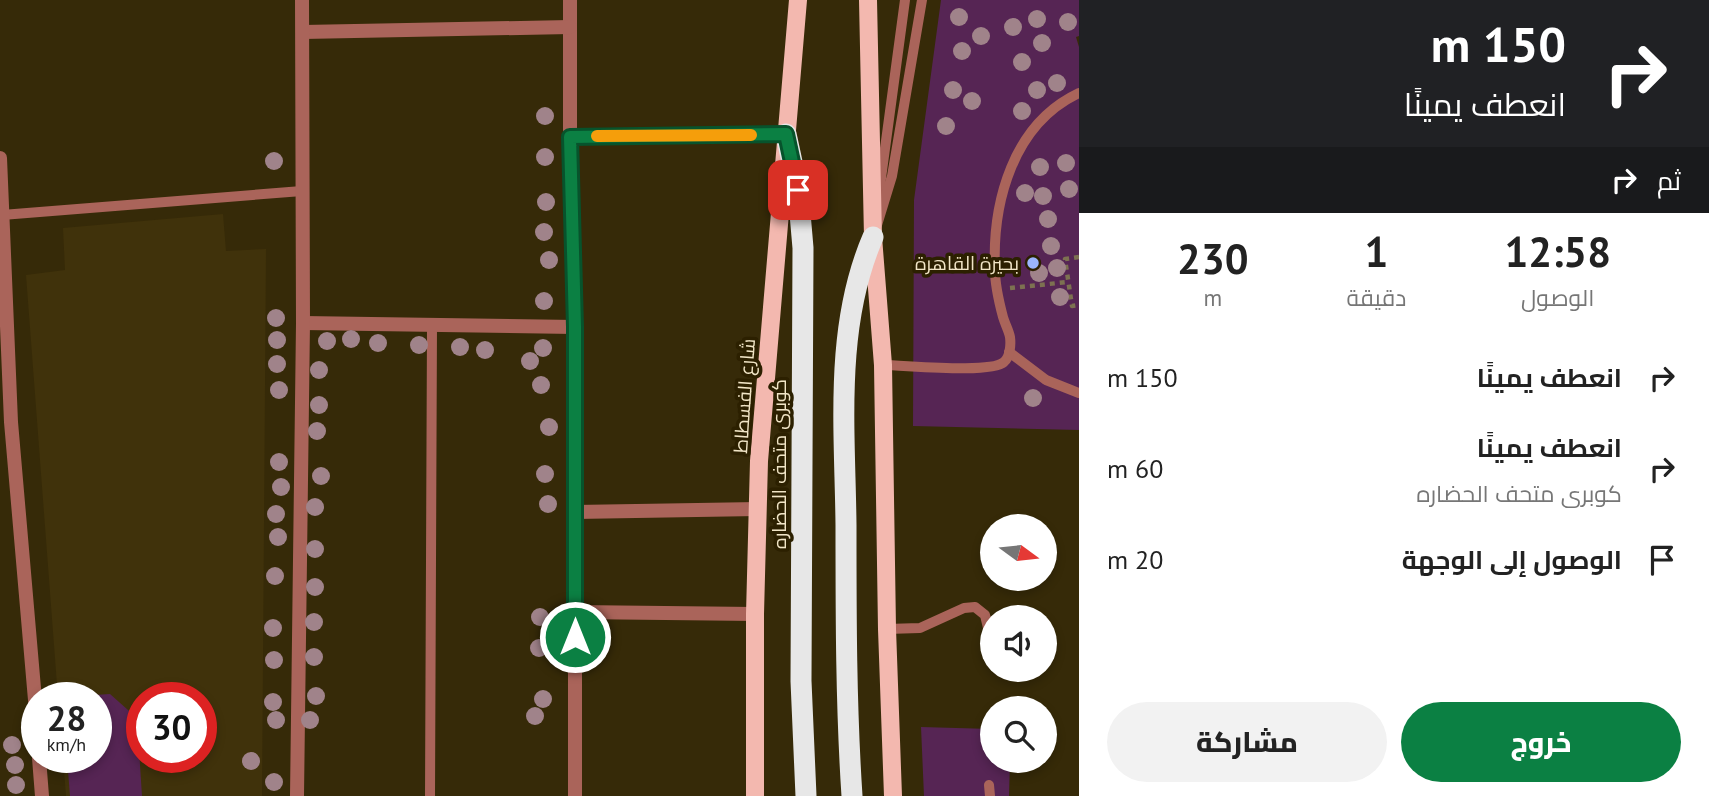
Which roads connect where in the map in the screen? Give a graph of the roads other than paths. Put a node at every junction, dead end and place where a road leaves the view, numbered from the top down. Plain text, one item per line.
1 (302, 0) edge
2 (570, 0) edge
3 (798, 0) edge
4 (868, 0) edge
5 (905, 0) edge
6 (922, 0) edge
7 (570, 27) junction
8 (303, 32) junction
9 (1079, 93) edge
10 (786, 134) junction
11 (570, 137) junction
12 (0, 158) edge
13 (302, 191) junction
14 (2, 215) junction
15 (873, 237) junction
16 (303, 323) junction
17 (432, 325) junction
18 (575, 327) junction
19 (1009, 352) junction
20 (883, 365) junction
21 (1079, 393) edge
22 (5, 422) edge
23 (758, 509) junction
24 (575, 512) junction
25 (980, 611) edge
26 (575, 612) junction
27 (755, 614) junction
28 (887, 629) junction
29 (33, 682) edge
30 (40, 773) edge
31 (42, 796) edge
32 (297, 796) edge
33 (430, 796) edge
34 (575, 796) edge
35 (755, 796) edge
36 (806, 796) edge
37 (852, 796) edge
38 (893, 796) edge

1 - 8 street
2 - 7 street
3 - 10 main road, شارع الفسطاط
4 - 15 main road
5 - 15 lane
6 - 15 lane
7 - 8 street
7 - 11 street
8 - 13 street
9 - 19 lane
10 - 11 street
10 - 23 main road, شارع الفسطاط
10 - 36 highway, كوبرى متحف الحضاره
11 - 18 street
12 - 14 street
13 - 14 lane
13 - 16 street
14 - 22 street
15 - 20 main road
15 - 37 highway
16 - 17 street
16 - 32 street
17 - 18 street
17 - 33 lane
18 - 24 street
19 - 20 lane
19 - 21 lane
20 - 28 main road
22 - 29 street
23 - 24 street
23 - 27 main road, شارع الفسطاط
24 - 26 street
25 - 28 lane
26 - 27 street
26 - 34 street
27 - 35 main road, شارع الفسطاط
28 - 38 main road
30 - 31 street

